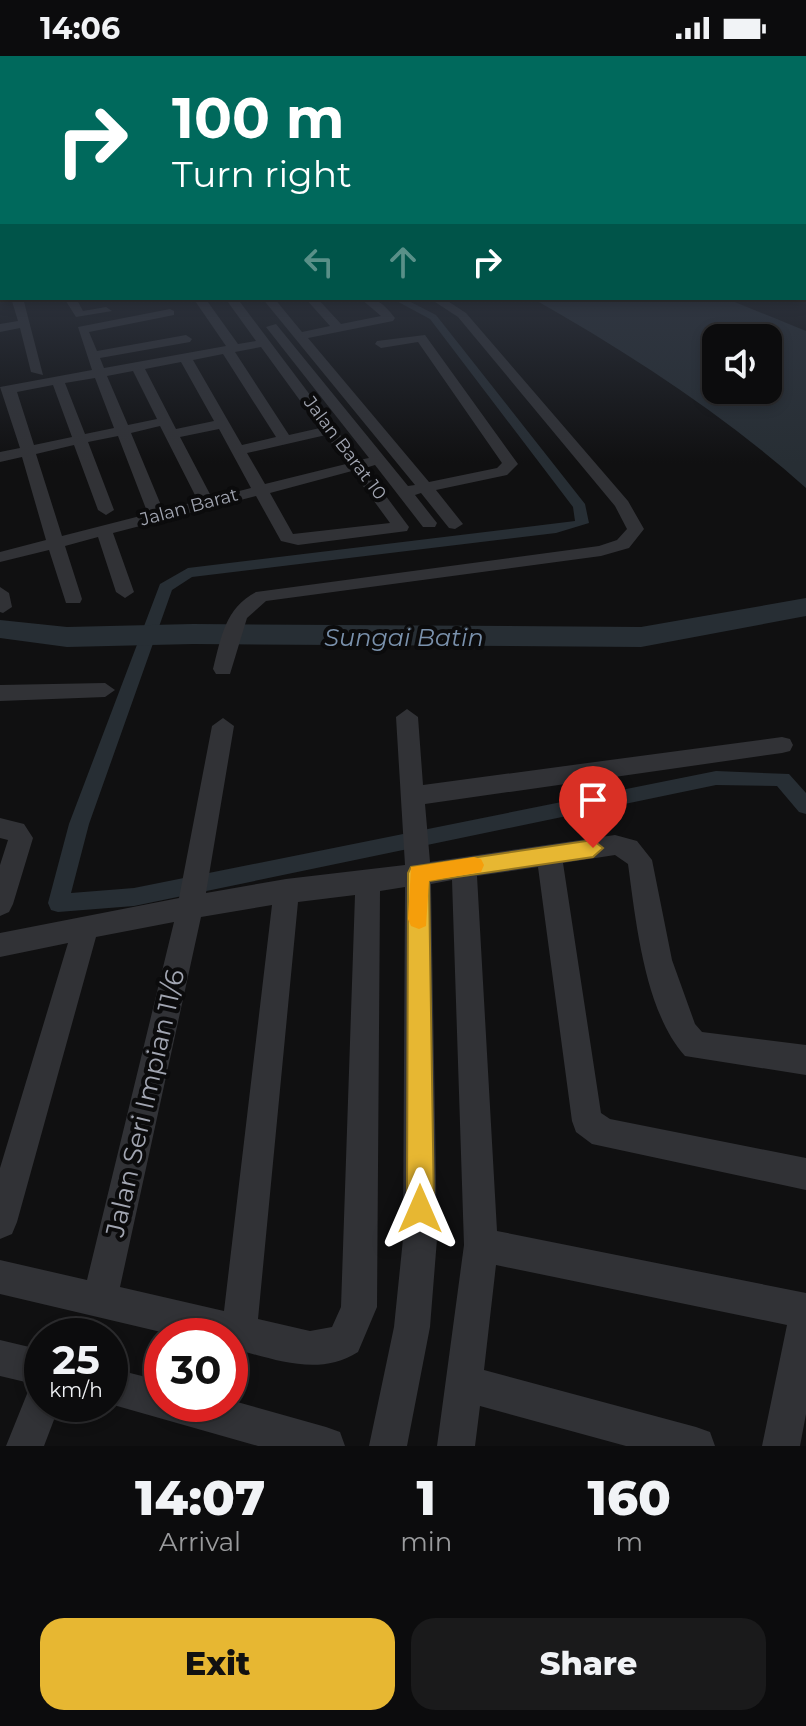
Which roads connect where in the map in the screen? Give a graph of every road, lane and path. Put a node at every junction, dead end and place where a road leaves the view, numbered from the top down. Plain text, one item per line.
1 (27, 334) edge
2 (86, 334) edge
3 (145, 334) edge
4 (183, 334) edge
5 (221, 334) edge
6 (258, 334) edge
7 (277, 334) edge
8 (312, 334) edge
9 (478, 334) edge
10 (300, 336) joint
11 (186, 339) junction
12 (265, 343) junction
13 (381, 344) dead end
14 (90, 349) junction
15 (230, 349) junction
16 (191, 356) junction
17 (137, 366) junction
18 (38, 372) dead end
19 (99, 374) junction
20 (58, 381) junction
21 (4, 390) edge
22 (223, 424) junction
23 (168, 428) junction
24 (331, 430) junction
25 (121, 431) junction
26 (79, 440) junction
27 (285, 440) junction
28 (238, 450) junction
29 (28, 451) junction
30 (0, 457) edge
31 (378, 460) junction
32 (358, 465) junction
33 (425, 487) junction
34 (260, 489) junction
35 (404, 492) junction
36 (206, 502) junction
37 (106, 510) dead end
38 (157, 515) junction
39 (429, 523) dead end
40 (455, 524) dead end
41 (104, 530) junction
42 (56, 543) junction
43 (0, 557) edge
44 (125, 592) dead end
45 (73, 599) dead end
46 (225, 660) dead end
47 (105, 690) dead end
48 (0, 693) edge
49 (407, 717) dead end
50 (223, 726) dead end
51 (782, 745) dead end
52 (412, 796) junction
53 (0, 828) edge
54 (416, 853) junction
55 (549, 854) junction
56 (464, 867) junction
57 (368, 882) junction
58 (193, 890) junction
59 (286, 890) junction
60 (0, 904) edge
61 (86, 928) junction
62 (0, 945) edge
63 (806, 1060) edge
64 (806, 1174) edge
65 (0, 1222) edge
66 (481, 1245) junction
67 (0, 1277) edge
68 (100, 1299) junction
69 (806, 1314) edge
70 (178, 1318) edge
71 (241, 1318) edge
72 (248, 1335) edge
73 (0, 1358) edge
74 (24, 1364) edge
75 (466, 1384) junction
76 (34, 1422) edge
77 (240, 1422) edge
78 (25, 1446) edge
79 (326, 1446) edge
80 (388, 1446) edge
81 (456, 1446) edge
82 (696, 1446) edge
83 (781, 1446) edge

1 - 18 street
2 - 14 street
3 - 14 street
4 - 11 street
5 - 15 street
6 - 12 street, Jalan Barat 10
7 - 31 street
8 - 10 street
9 - 46 street
10 - 33 street
11 - 14 street
11 - 16 street
12 - 15 street
12 - 24 street, Jalan Barat 10
13 - 33 street
14 - 19 street
15 - 16 street
15 - 27 street
16 - 17 street
16 - 22 street
17 - 19 street
17 - 23 street
19 - 20 street
19 - 25 street
20 - 21 street
20 - 26 street
21 - 29 street
22 - 23 street
22 - 28 street
23 - 25 street
23 - 36 street
24 - 27 street
24 - 32 street, Jalan Barat 10
25 - 26 street
25 - 38 street
26 - 29 street
26 - 37 street
27 - 28 street
28 - 34 street
29 - 30 street
29 - 42 street
31 - 32 street, Jalan Barat
31 - 35 street
32 - 34 street, Jalan Barat
32 - 34 street, Jalan Barat 10
33 - 35 street
33 - 40 street
34 - 36 street, Jalan Barat
35 - 39 street
36 - 38 street, Jalan Barat
38 - 41 street, Jalan Barat
41 - 42 street, Jalan Barat
41 - 44 street
42 - 43 street, Jalan Barat
42 - 45 street
47 - 48 street
49 - 52 street
50 - 58 street, Jalan Seri Impian 11/6
51 - 52 street
52 - 54 street
53 - 60 street
54 - 56 street
54 - 57 street
54 - 80 street
55 - 56 street
55 - 63 street
55 - 64 street
56 - 66 street
57 - 59 street
57 - 72 street
58 - 59 street
58 - 61 street
58 - 68 street, Jalan Seri Impian 11/6
59 - 71 street
61 - 62 street
61 - 65 street
66 - 69 street
66 - 75 street
67 - 68 street
68 - 70 street
69 - 83 street
73 - 74 street
75 - 81 street
75 - 82 street
76 - 78 street
77 - 79 street

